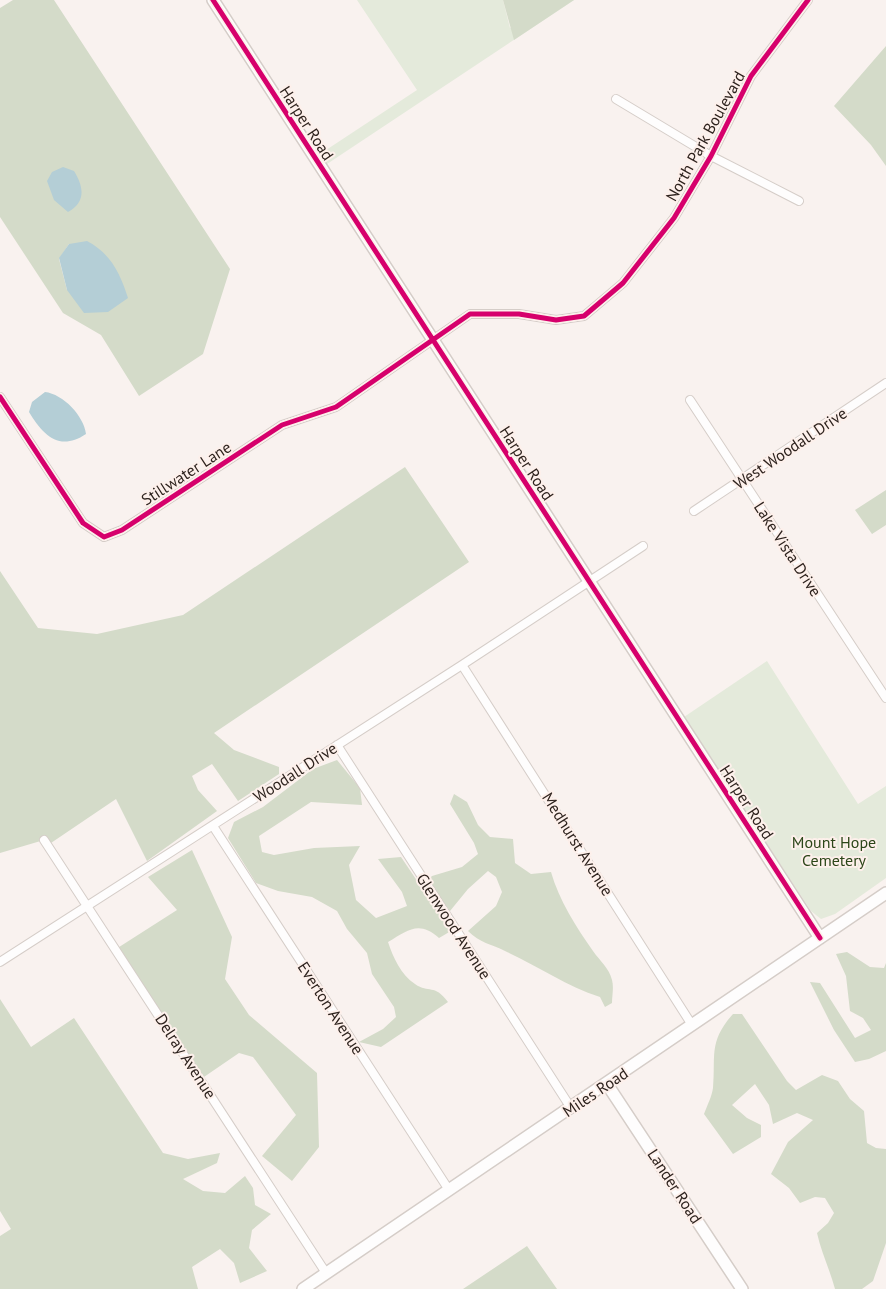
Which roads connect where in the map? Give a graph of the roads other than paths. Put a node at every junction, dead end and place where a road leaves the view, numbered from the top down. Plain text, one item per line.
1 (214, 0) edge
2 (808, 0) edge
3 (616, 99) dead end
4 (711, 156) junction
5 (799, 201) dead end
6 (434, 341) junction
7 (886, 383) edge
8 (0, 397) edge
9 (690, 400) dead end
10 (742, 480) junction
11 (694, 511) dead end
12 (643, 546) dead end
13 (589, 580) junction
14 (462, 665) junction
15 (886, 698) edge
16 (337, 745) junction
17 (213, 826) junction
18 (44, 840) dead end
19 (886, 893) edge
20 (88, 905) junction
21 (820, 938) junction
22 (0, 962) edge
23 (692, 1024) junction
24 (607, 1084) junction
25 (571, 1108) junction
26 (449, 1190) junction
27 (326, 1273) junction
28 (303, 1289) edge
29 (742, 1289) edge

1 - 6 street, Harper Road
2 - 4 street, North Park Boulevard
3 - 4 street
4 - 5 street
4 - 6 street, North Park Boulevard
6 - 8 street, Stillwater Lane
6 - 13 street, Harper Road
7 - 10 street, West Woodall Drive
9 - 10 street, Lake Vista Drive
10 - 11 street, West Woodall Drive
10 - 15 street, Lake Vista Drive
12 - 13 street
13 - 14 street, Woodall Drive
13 - 21 street, Harper Road
14 - 16 street, Woodall Drive
14 - 23 street, Medhurst Avenue
16 - 17 street, Woodall Drive
16 - 25 street, Glenwood Avenue
17 - 20 street, Woodall Drive
17 - 26 street, Everton Avenue
18 - 20 street, Delray Avenue
19 - 21 street, Miles Road
20 - 22 street, Woodall Drive
20 - 27 street, Delray Avenue
21 - 23 street, Miles Road
23 - 24 street, Miles Road
24 - 25 street, Miles Road
24 - 29 street, Lander Road
25 - 26 street, Miles Road
26 - 27 street, Miles Road
27 - 28 street, Miles Road

